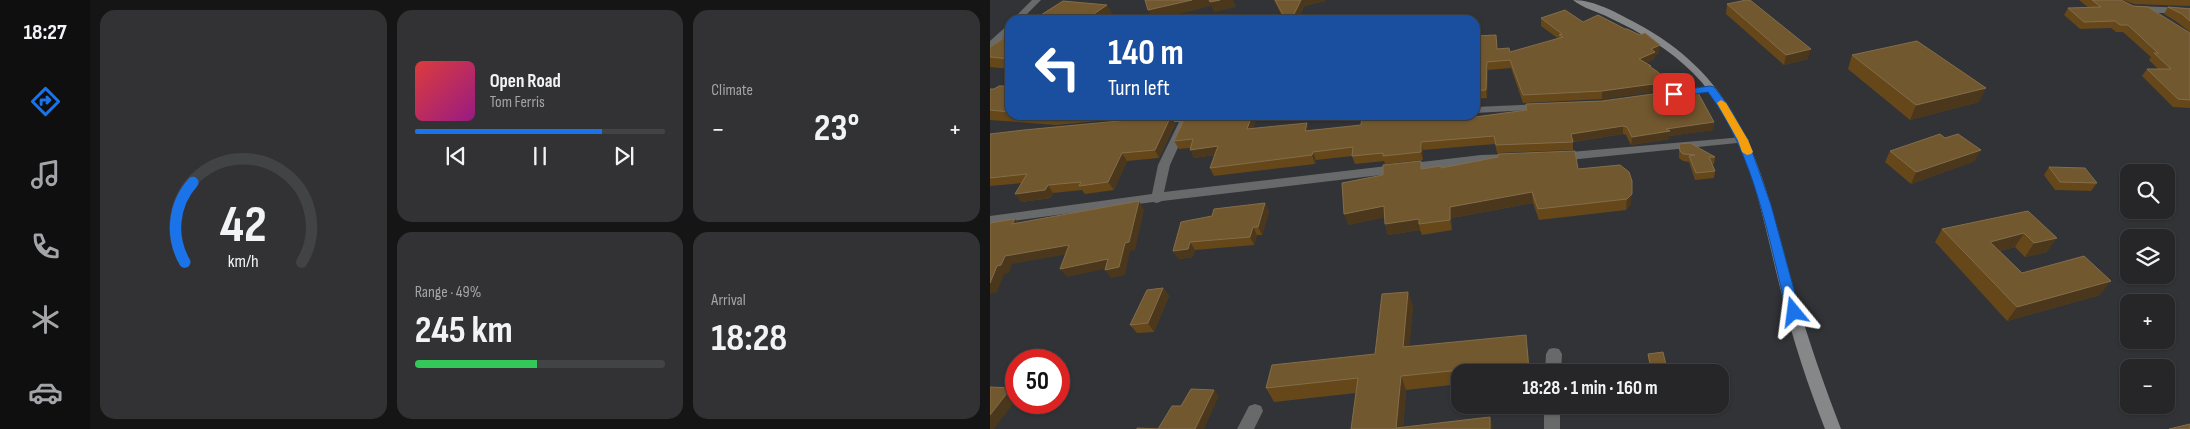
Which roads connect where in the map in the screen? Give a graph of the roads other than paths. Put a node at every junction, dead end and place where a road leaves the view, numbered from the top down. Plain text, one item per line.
1 (1036, 0) edge
2 (1577, 0) edge
3 (2111, 0) edge
4 (2144, 10) junction
5 (2190, 11) edge
6 (1021, 15) edge
7 (2168, 22) edge
8 (1005, 31) edge
9 (990, 46) edge
10 (1710, 88) junction
11 (1665, 96) edge
12 (1555, 107) edge
13 (1480, 110) edge
14 (1155, 120) edge
15 (1185, 120) edge
16 (1147, 121) edge
17 (1743, 140) junction
18 (1544, 157) edge
19 (1517, 158) edge
20 (1157, 199) junction
21 (990, 220) edge
22 (1554, 354) dead end
23 (1554, 364) edge
24 (1255, 411) dead end
25 (1552, 414) edge
26 (1245, 429) edge
27 (1552, 429) edge
28 (1833, 429) edge

1 - 6 street
2 - 10 main road
3 - 4 street
4 - 5 street
4 - 7 street
8 - 9 street
10 - 11 street
10 - 17 main road
12 - 13 street
14 - 16 street
15 - 20 street
17 - 18 street
17 - 28 main road
19 - 20 street
20 - 21 street
22 - 23 street
24 - 26 street
25 - 27 street

